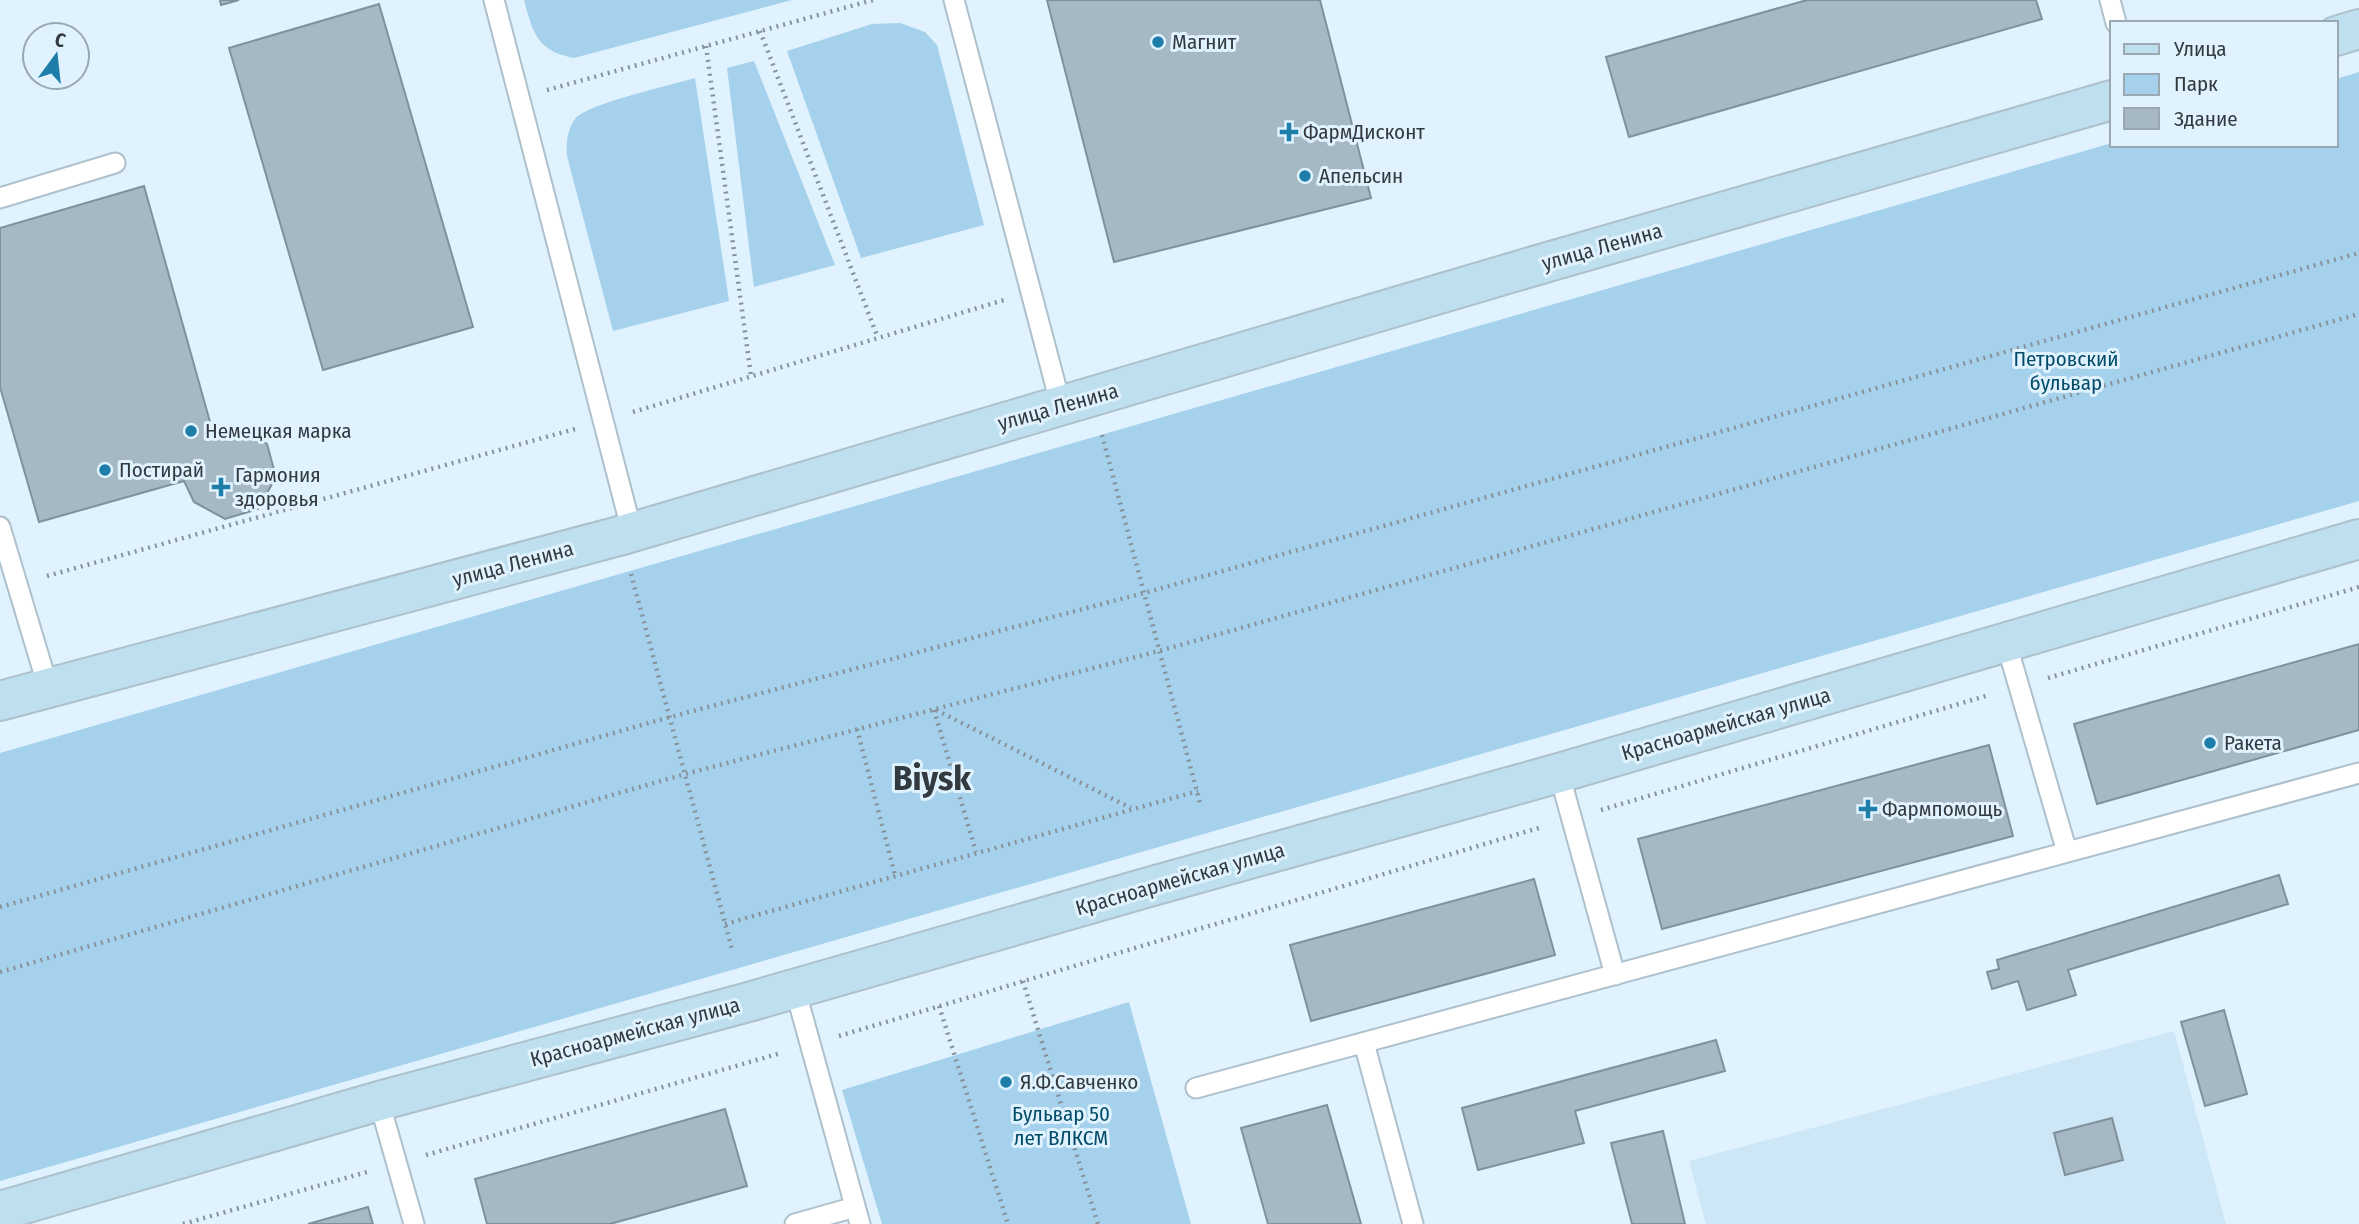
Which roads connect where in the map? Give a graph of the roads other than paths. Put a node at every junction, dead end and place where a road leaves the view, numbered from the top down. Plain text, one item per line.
1 (494, 0) edge
2 (954, 0) edge
3 (2110, 0) edge
4 (2115, 21) edge
5 (2359, 29) edge
6 (2338, 35) edge
7 (2110, 101) edge
8 (114, 163) dead end
9 (0, 198) edge
10 (1061, 406) junction
11 (0, 527) edge
12 (632, 532) junction
13 (2359, 539) edge
14 (2006, 642) junction
15 (48, 687) junction
16 (0, 701) edge
17 (1559, 773) junction
18 (2359, 773) edge
19 (2067, 852) junction
20 (1615, 975) junction
21 (795, 989) junction
22 (1364, 1043) junction
23 (1196, 1088) dead end
24 (379, 1101) junction
25 (0, 1211) edge
26 (858, 1215) edge
27 (414, 1224) edge
28 (795, 1224) edge
29 (1413, 1224) edge

1 - 12 lane
2 - 10 lane
3 - 4 lane
5 - 6 main road
7 - 10 main road, улица Ленина
8 - 9 lane
10 - 12 main road, улица Ленина
11 - 15 lane
12 - 15 main road, улица Ленина
13 - 14 main road, Красноармейская улица
14 - 17 main road, Красноармейская улица
14 - 19 lane
15 - 16 main road, улица Ленина
17 - 20 lane
17 - 21 main road, Красноармейская улица
18 - 19 lane
19 - 20 lane
20 - 22 lane
21 - 24 main road, Красноармейская улица
21 - 26 lane
22 - 23 lane
22 - 29 lane
24 - 25 main road, Красноармейская улица
24 - 27 lane
26 - 28 lane

